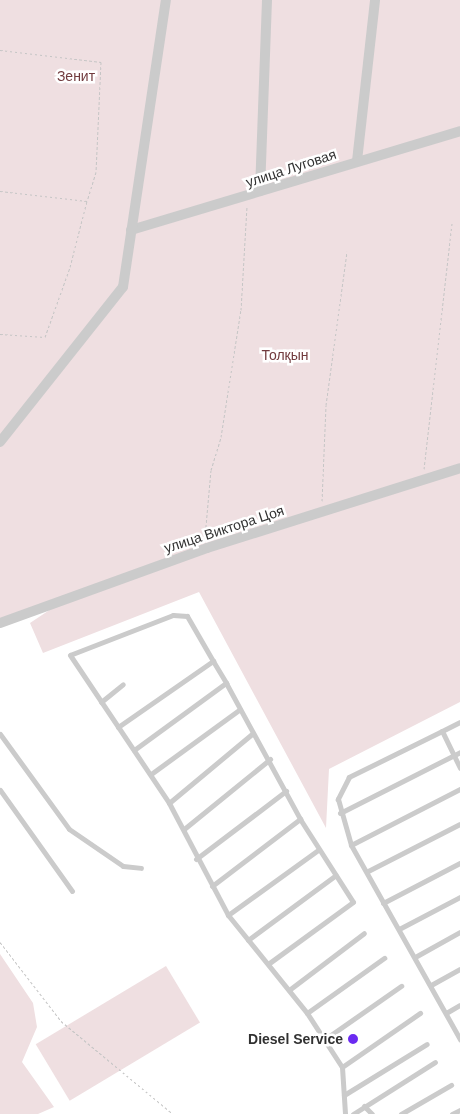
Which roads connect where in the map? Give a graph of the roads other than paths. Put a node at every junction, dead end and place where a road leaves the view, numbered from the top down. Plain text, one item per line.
1 (166, 0) edge
2 (267, 0) edge
3 (375, 0) edge
4 (460, 131) edge
5 (357, 161) junction
6 (260, 191) junction
7 (131, 230) junction
8 (0, 442) edge
9 (460, 468) edge
10 (0, 623) edge
11 (213, 661) junction
12 (226, 683) junction
13 (123, 684) dead end
14 (101, 702) junction
15 (240, 709) junction
16 (460, 722) edge
17 (118, 726) junction
18 (442, 731) junction
19 (253, 732) junction
20 (0, 734) edge
21 (134, 750) junction
22 (460, 752) edge
23 (454, 756) junction
24 (270, 759) junction
25 (460, 768) edge
26 (151, 774) junction
27 (460, 789) edge
28 (0, 790) edge
29 (286, 791) junction
30 (169, 803) junction
31 (340, 813) junction
32 (300, 819) junction
33 (460, 824) edge
34 (184, 829) junction
35 (351, 845) junction
36 (318, 850) junction
37 (196, 859) junction
38 (460, 863) edge
39 (141, 868) dead end
40 (368, 871) junction
41 (336, 875) junction
42 (212, 886) junction
43 (72, 892) dead end
44 (460, 896) edge
45 (383, 903) junction
46 (228, 915) junction
47 (399, 929) junction
48 (460, 932) edge
49 (364, 933) dead end
50 (248, 940) junction
51 (415, 957) junction
52 (384, 958) dead end
53 (268, 964) junction
54 (460, 969) edge
55 (431, 985) junction
56 (401, 986) dead end
57 (288, 990) junction
58 (460, 1005) edge
59 (307, 1013) junction
60 (420, 1013) dead end
61 (446, 1013) junction
62 (325, 1039) junction
63 (460, 1039) edge
64 (427, 1044) dead end
65 (435, 1062) dead end
66 (342, 1067) junction
67 (451, 1085) dead end
68 (344, 1095) junction
69 (364, 1106) junction
70 (460, 1110) edge
71 (345, 1114) edge
72 (353, 1114) edge
73 (372, 1114) edge
74 (401, 1114) edge
75 (452, 1114) edge

1 - 7 street
2 - 6 street
3 - 5 street
4 - 5 street, улица Луговая
5 - 6 street, улица Луговая
6 - 7 street, улица Луговая
7 - 8 street
9 - 10 street, улица Виктора Цоя
11 - 12 lane
11 - 14 lane
11 - 17 lane
12 - 15 lane
12 - 21 lane
13 - 14 lane
14 - 17 lane
15 - 19 lane
15 - 26 lane
16 - 18 lane
17 - 21 lane
18 - 23 lane
18 - 31 lane
19 - 24 lane
19 - 30 lane
20 - 39 lane
21 - 26 lane
22 - 23 lane
23 - 25 lane
23 - 31 lane
24 - 29 lane
24 - 34 lane
26 - 30 lane
27 - 35 lane
28 - 43 lane
29 - 32 lane
29 - 37 lane
30 - 34 lane
31 - 35 lane
32 - 36 lane
32 - 42 lane
33 - 40 lane
34 - 37 lane
35 - 40 lane
36 - 41 lane
36 - 46 lane
37 - 42 lane
38 - 45 lane
40 - 45 lane
41 - 50 lane
41 - 53 lane
42 - 46 lane
44 - 47 lane
45 - 47 lane
46 - 50 lane
47 - 51 lane
48 - 51 lane
49 - 57 lane
50 - 53 lane
51 - 55 lane
52 - 59 lane
53 - 57 lane
54 - 55 lane
55 - 61 lane
56 - 62 lane
57 - 59 lane
58 - 61 lane
59 - 62 lane
60 - 66 lane
61 - 63 lane
62 - 66 lane
64 - 68 lane
65 - 69 lane
66 - 68 lane
67 - 74 lane
68 - 71 lane
69 - 72 lane
69 - 73 lane
70 - 75 lane

